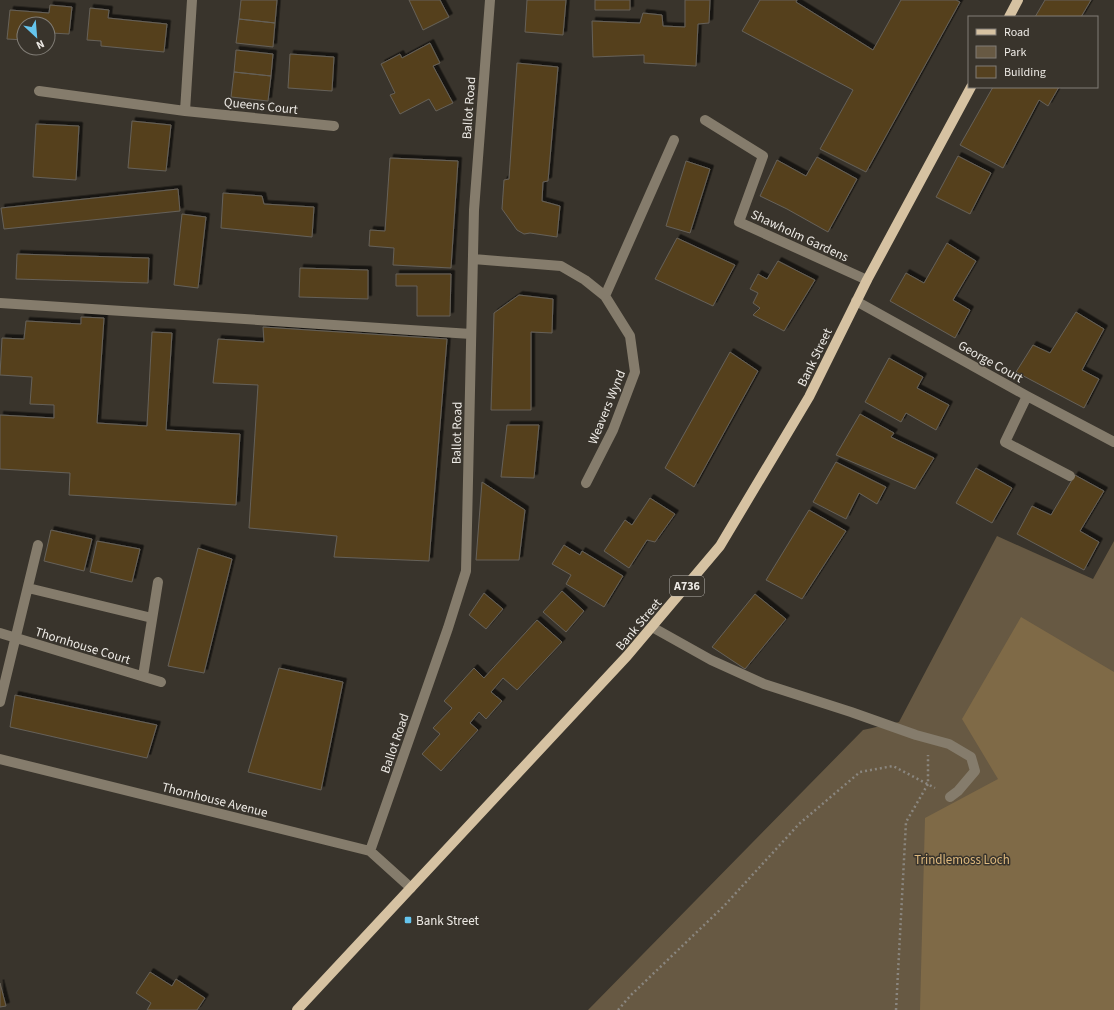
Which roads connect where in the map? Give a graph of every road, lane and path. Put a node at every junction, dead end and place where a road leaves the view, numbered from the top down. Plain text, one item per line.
1 (192, 0) edge
2 (490, 0) edge
3 (1018, 0) edge
4 (1010, 16) edge
5 (970, 88) edge
6 (39, 91) dead end
7 (185, 111) junction
8 (705, 120) dead end
9 (334, 126) dead end
10 (674, 140) dead end
11 (473, 259) junction
12 (867, 280) junction
13 (605, 296) junction
14 (856, 301) junction
15 (0, 303) edge
16 (471, 334) junction
17 (1027, 396) junction
18 (1114, 442) edge
19 (1070, 476) dead end
20 (586, 484) dead end
21 (38, 545) dead end
22 (158, 582) dead end
23 (28, 588) junction
24 (152, 618) junction
25 (652, 627) junction
26 (0, 633) edge
27 (16, 638) junction
28 (143, 676) junction
29 (161, 682) dead end
30 (0, 702) edge
31 (928, 738) junction
32 (0, 759) edge
33 (928, 784) junction
34 (950, 797) joint
35 (370, 851) junction
36 (411, 888) junction
37 (297, 1010) edge
38 (618, 1010) edge
39 (896, 1010) edge

1 - 7 street
2 - 11 street, Ballot Road
3 - 4 main road
5 - 12 main road, Bank Street / A736
6 - 7 street, Queens Court
7 - 9 street, Queens Court
8 - 12 street, Shawholm Gardens
10 - 13 street
11 - 13 street, Weavers Wynd
11 - 16 street, Ballot Road
12 - 14 main road, Bank Street / A736
13 - 20 street, Weavers Wynd
14 - 17 street, George Court
14 - 25 main road, Bank Street / A736
15 - 16 street
16 - 35 street, Ballot Road
17 - 18 street, George Court
17 - 19 street
21 - 23 street, Thornhouse Court
22 - 24 street, Thornhouse Court
23 - 24 street
23 - 27 street, Thornhouse Court
24 - 28 street, Thornhouse Court
25 - 31 street
25 - 36 main road, Bank Street / A736
26 - 27 street, Thornhouse Court
27 - 28 street, Thornhouse Court
27 - 30 street, Thornhouse Court
28 - 29 street, Thornhouse Court
31 - 33 path
31 - 34 street
32 - 35 street, Thornhouse Avenue
33 - 34 path
33 - 38 path
33 - 39 path
35 - 36 street, Thornhouse Avenue
36 - 37 main road, Bank Street / A736

